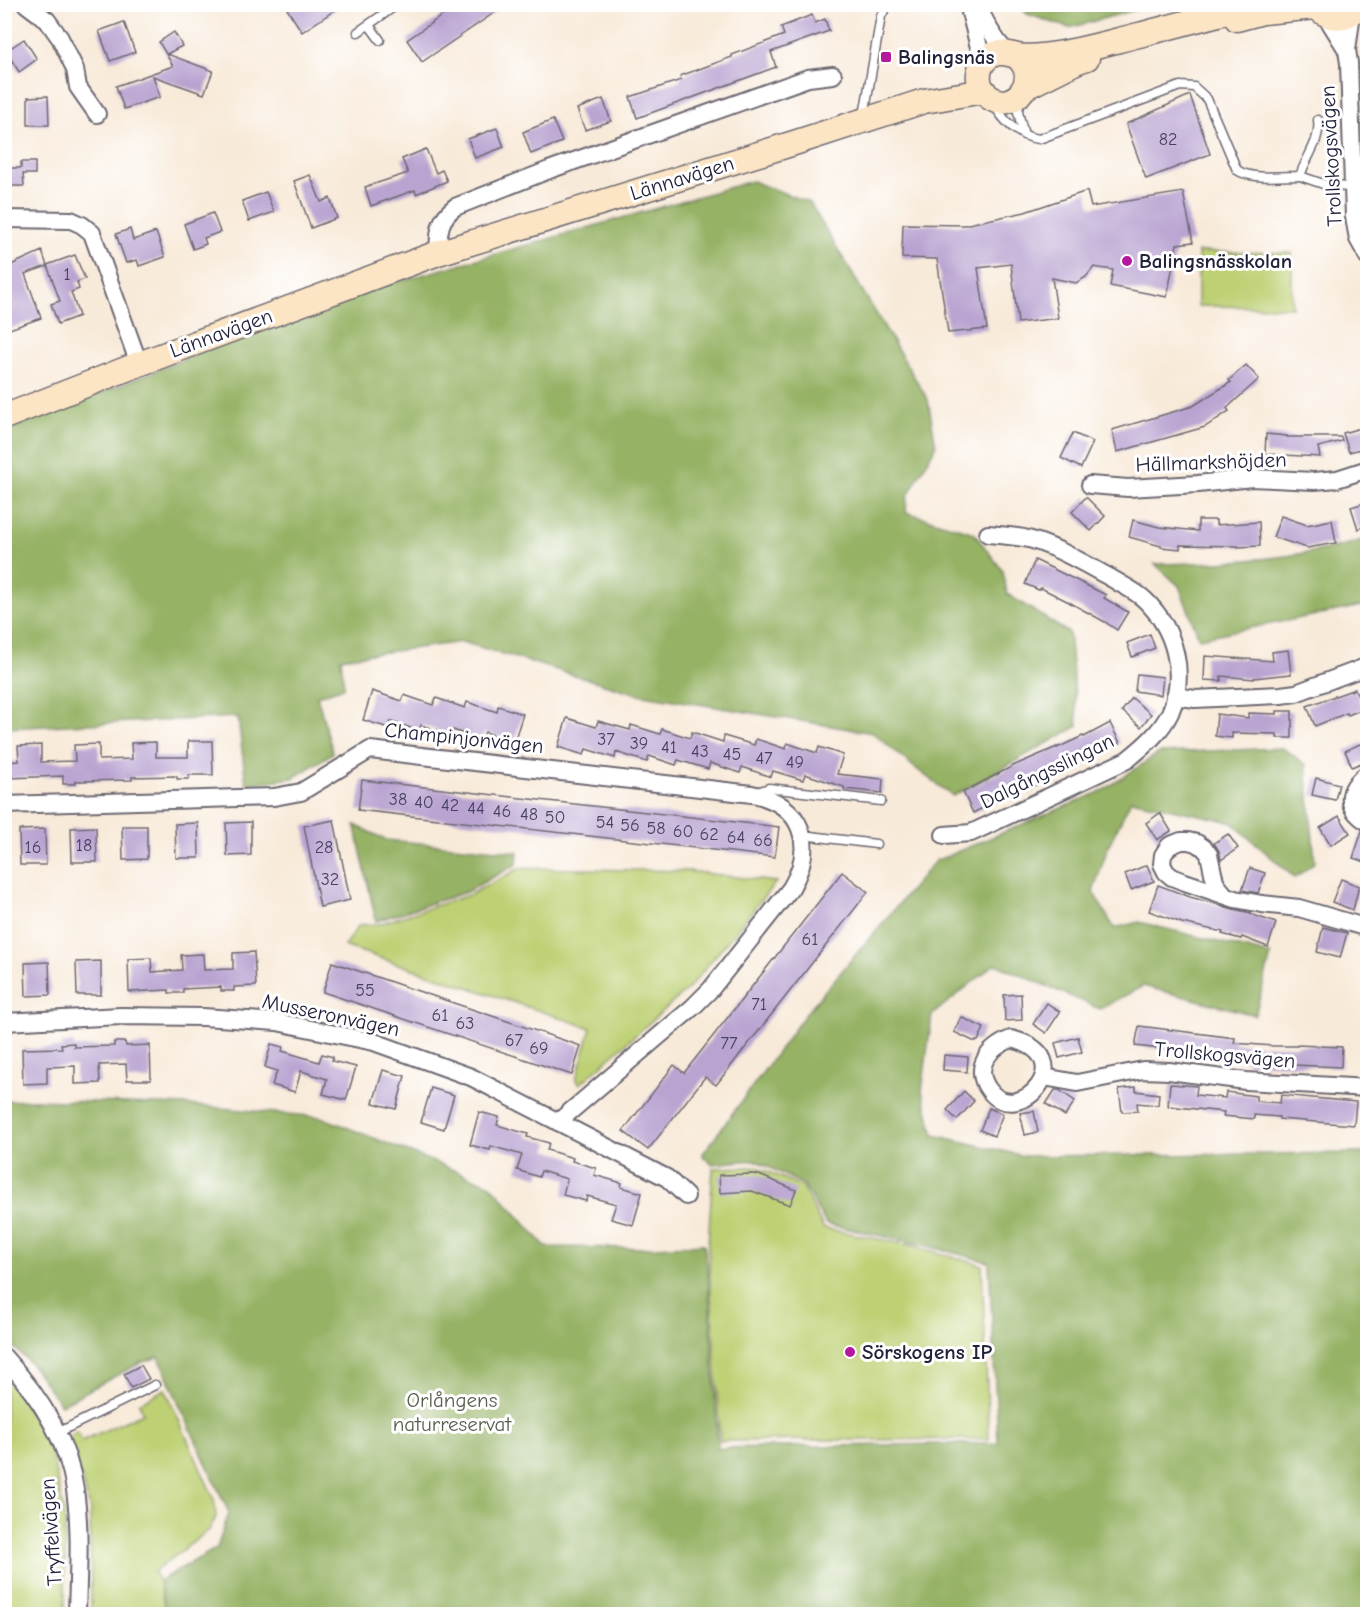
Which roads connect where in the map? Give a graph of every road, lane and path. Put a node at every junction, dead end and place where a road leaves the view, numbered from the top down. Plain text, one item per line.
1 (26, 4) edge
2 (398, 4) edge
3 (888, 4) edge
4 (968, 4) edge
5 (978, 4) edge
6 (1254, 4) edge
7 (1318, 8) edge
8 (1356, 9) edge
9 (369, 25) junction
10 (358, 32) dead end
11 (380, 40) dead end
12 (1347, 50) junction
13 (1011, 54) junction
14 (833, 75) dead end
15 (984, 81) junction
16 (1023, 91) junction
17 (97, 114) dead end
18 (864, 120) junction
19 (1318, 120) dead end
20 (1024, 136) junction
21 (1300, 176) junction
22 (1360, 186) edge
23 (4, 219) edge
24 (438, 253) junction
25 (1368, 257) edge
26 (139, 364) junction
27 (4, 417) edge
28 (1368, 469) edge
29 (1090, 485) dead end
30 (988, 534) dead end
31 (1368, 666) edge
32 (1175, 696) junction
33 (1368, 773) edge
34 (752, 794) junction
35 (881, 801) dead end
36 (4, 805) edge
37 (1368, 822) edge
38 (802, 835) junction
39 (944, 835) dead end
40 (876, 844) dead end
41 (1225, 895) dead end
42 (1368, 928) edge
43 (4, 1022) edge
44 (1044, 1077) dead end
45 (1368, 1088) edge
46 (558, 1122) junction
47 (686, 1196) dead end
48 (4, 1357) edge
49 (155, 1385) dead end
50 (57, 1432) junction
51 (77, 1614) edge

1 - 17 street
2 - 9 lane
3 - 18 lane
4 - 15 street
5 - 13 street
6 - 13 main road, Lännavägen
7 - 8 main road, Lännavägen
7 - 12 street, Trollskogsvägen
7 - 16 main road, Lännavägen
8 - 12 street, Trollskogsvägen
9 - 10 lane
9 - 11 lane
12 - 22 street, Trollskogsvägen
13 - 15 main road, Lännavägen
13 - 16 main road
14 - 24 street
15 - 16 main road, Lännavägen
15 - 18 main road, Lännavägen
15 - 20 lane
16 - 20 lane
18 - 24 main road, Lännavägen
19 - 21 lane
20 - 21 lane
21 - 22 lane
22 - 25 street, Trollskogsvägen
23 - 26 street
24 - 26 main road, Lännavägen
26 - 27 main road, Lännavägen
28 - 29 street, Hällmarkshöjden
30 - 32 street, Dalgångsslingan
31 - 32 street
32 - 39 street, Dalgångsslingan
33 - 37 street
34 - 35 lane
34 - 36 street, Champinjonvägen
34 - 38 street, Champinjonvägen
38 - 40 lane
38 - 46 street, Champinjonvägen
41 - 42 street
43 - 46 street, Musseronvägen
44 - 45 street, Trollskogsvägen
46 - 47 street, Musseronvägen
48 - 50 street, Tryffelvägen
49 - 50 lane
50 - 51 street, Tryffelvägen

